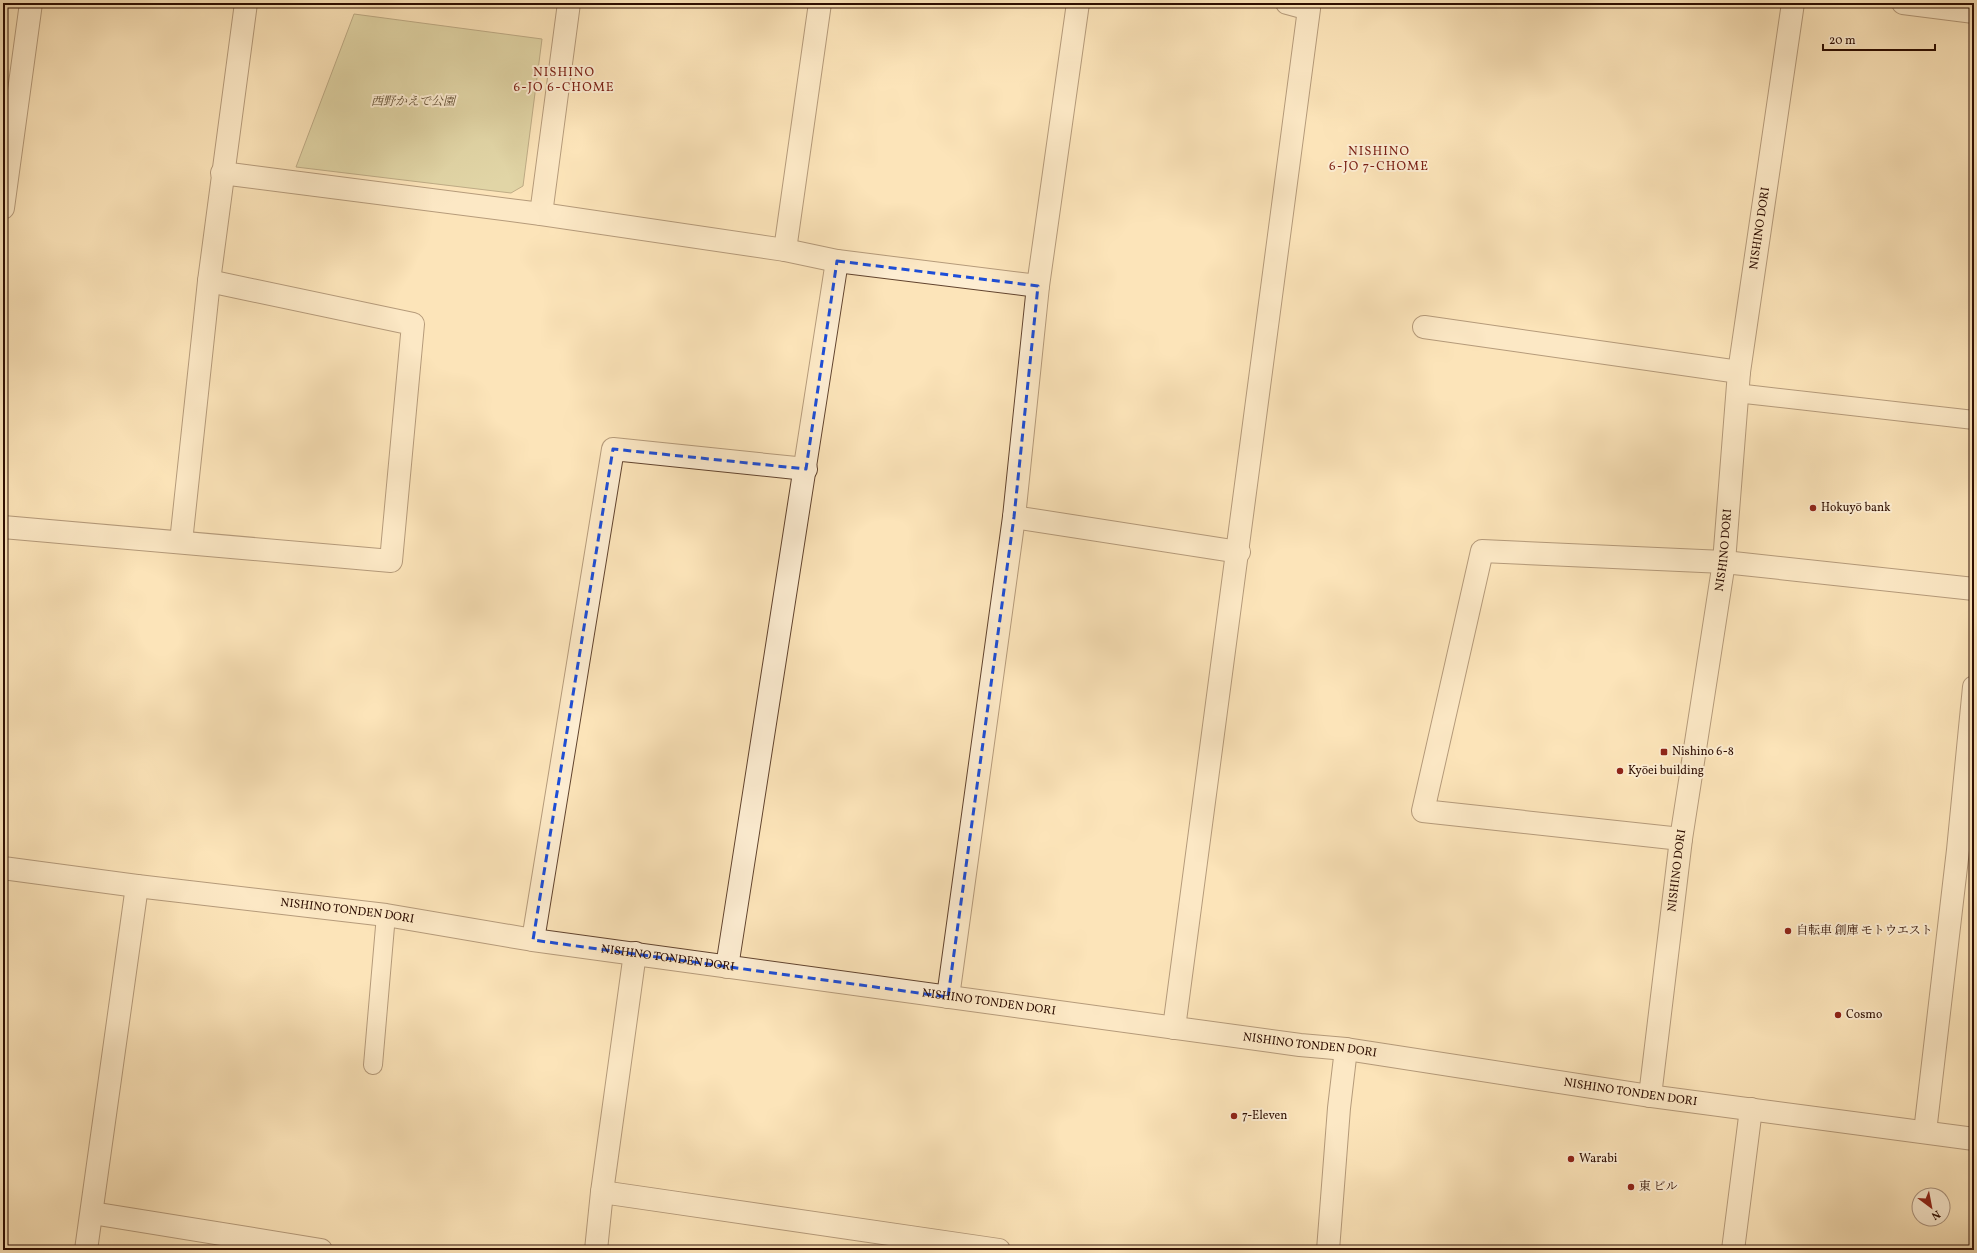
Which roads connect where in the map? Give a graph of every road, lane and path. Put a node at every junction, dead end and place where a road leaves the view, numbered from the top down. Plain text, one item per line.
1 (31, 3) edge
2 (246, 3) edge
3 (569, 3) edge
4 (820, 3) edge
5 (1078, 3) edge
6 (1288, 3) edge
7 (1793, 3) edge
8 (1903, 3) edge
9 (1974, 12) edge
10 (222, 173) junction
11 (3, 208) edge
12 (541, 214) junction
13 (785, 250) junction
14 (837, 261) junction
15 (209, 281) junction
16 (1038, 286) junction
17 (1424, 327) dead end
18 (1739, 372) junction
19 (1736, 393) junction
20 (1974, 420) edge
21 (806, 469) junction
22 (1014, 517) junction
23 (3, 527) edge
24 (181, 542) junction
25 (1239, 552) junction
26 (1724, 562) junction
27 (1974, 589) edge
28 (1974, 687) edge
29 (1681, 839) junction
30 (1966, 851) edge
31 (3, 868) edge
32 (137, 886) junction
33 (386, 915) junction
34 (532, 940) junction
35 (635, 953) junction
36 (727, 967) junction
37 (948, 997) junction
38 (1174, 1028) junction
39 (1346, 1049) junction
40 (373, 1065) dead end
41 (1650, 1096) junction
42 (1751, 1109) junction
43 (1925, 1132) junction
44 (1974, 1139) edge
45 (602, 1192) junction
46 (92, 1213) junction
47 (86, 1250) edge
48 (321, 1250) edge
49 (596, 1250) edge
50 (999, 1250) edge
51 (1328, 1250) edge
52 (1733, 1250) edge

1 - 11 street
2 - 10 street
3 - 12 street
4 - 13 street
5 - 16 street
6 - 25 street
7 - 18 street, NISHINO DORI
8 - 9 street
10 - 12 street
10 - 15 street
12 - 13 street
13 - 14 street
14 - 16 street
14 - 21 street
15 - 24 street
15 - 24 street
16 - 22 street
17 - 18 street
18 - 19 street, NISHINO DORI
19 - 20 lane
19 - 26 street, NISHINO DORI
21 - 34 street
21 - 36 street
22 - 25 street
22 - 37 street
23 - 24 street
25 - 38 street
26 - 27 street
26 - 29 street, NISHINO DORI
26 - 29 street
28 - 30 street
29 - 41 street, NISHINO DORI
30 - 43 street
31 - 32 street, NISHINO TONDEN DORI
32 - 33 street, NISHINO TONDEN DORI
32 - 46 street
33 - 34 street, NISHINO TONDEN DORI
33 - 40 lane
34 - 35 street, NISHINO TONDEN DORI
35 - 36 street, NISHINO TONDEN DORI
35 - 45 street
36 - 37 street, NISHINO TONDEN DORI
37 - 38 street, NISHINO TONDEN DORI
38 - 39 street, NISHINO TONDEN DORI
39 - 41 street, NISHINO TONDEN DORI
39 - 51 street
41 - 42 street, NISHINO TONDEN DORI
42 - 43 street, NISHINO TONDEN DORI
42 - 52 street
43 - 44 street, NISHINO TONDEN DORI
45 - 49 street
45 - 50 street
46 - 47 street
46 - 48 street

